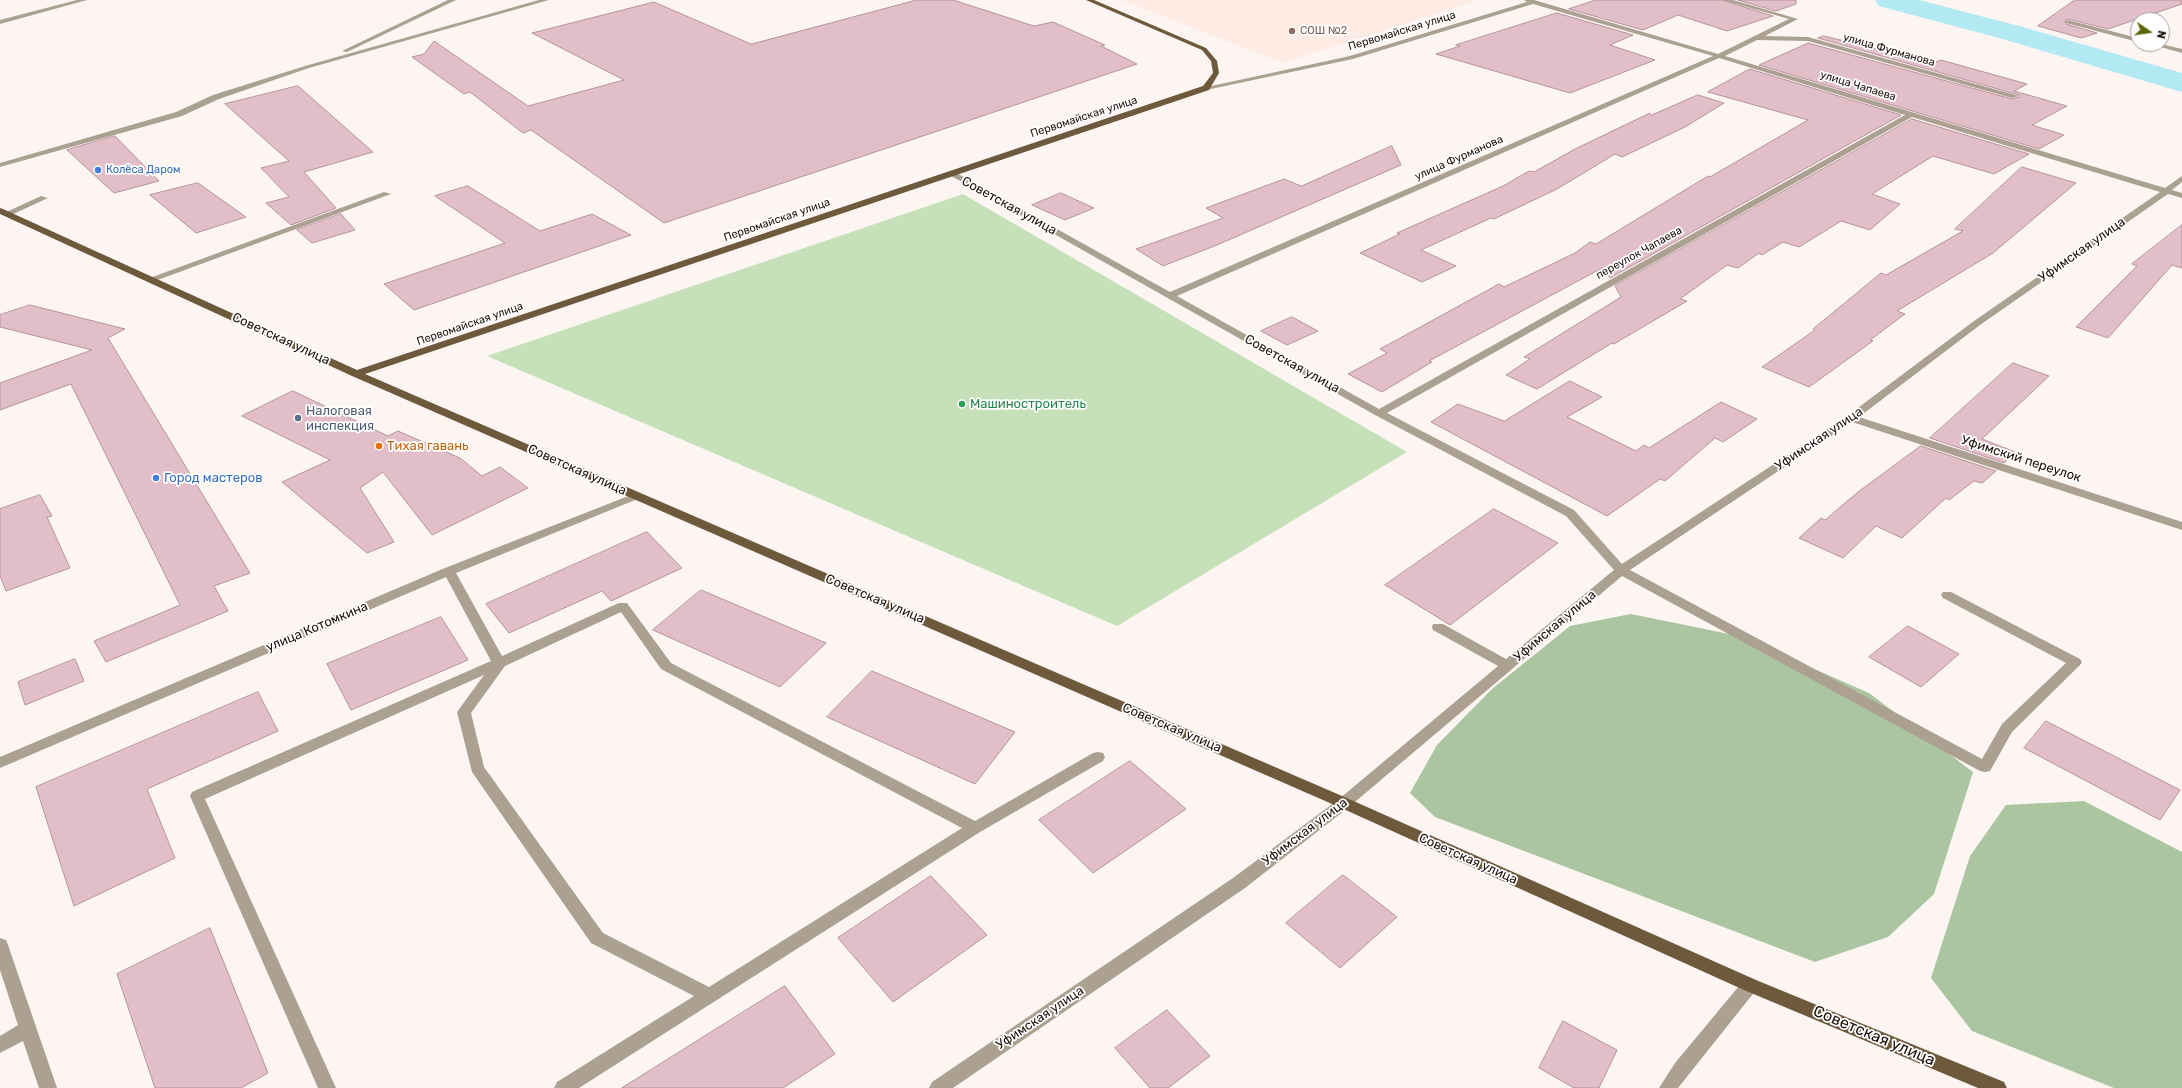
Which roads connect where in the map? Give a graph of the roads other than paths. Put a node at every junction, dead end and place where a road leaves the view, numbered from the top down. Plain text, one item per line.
1 (84, 0) edge
2 (452, 0) edge
3 (546, 0) edge
4 (1088, 0) edge
5 (1726, 0) edge
6 (1530, 1) edge
7 (0, 22) edge
8 (2068, 22) dead end
9 (1755, 38) junction
10 (2130, 38) edge
11 (2170, 49) edge
12 (2182, 52) edge
13 (1719, 56) junction
14 (336, 58) junction
15 (1206, 88) junction
16 (2015, 96) dead end
17 (1912, 114) junction
18 (0, 165) edge
19 (950, 173) junction
20 (2182, 178) edge
21 (2167, 191) junction
22 (387, 194) dead end
23 (2182, 196) edge
24 (44, 198) dead end
25 (2, 215) edge
26 (152, 279) junction
27 (1170, 296) junction
28 (356, 374) junction
29 (1379, 413) junction
30 (1851, 418) junction
31 (636, 496) junction
32 (2182, 526) edge
33 (1622, 570) junction
34 (449, 571) junction
35 (1947, 595) dead end
36 (1438, 626) dead end
37 (499, 663) junction
38 (1508, 666) junction
39 (1098, 757) dead end
40 (0, 763) edge
41 (1344, 803) junction
42 (975, 828) junction
43 (0, 945) edge
44 (1750, 985) junction
45 (710, 996) junction
46 (28, 1029) junction
47 (0, 1045) edge
48 (48, 1088) edge
49 (327, 1088) edge
50 (563, 1088) edge
51 (938, 1088) edge
52 (1668, 1088) edge
53 (1998, 1088) edge

1 - 7 street
2 - 14 street
3 - 14 street
4 - 15 main road
5 - 9 street, улица Фурманова
6 - 13 street, улица Чапаева
6 - 15 street, Первомайская улица
8 - 10 street
9 - 13 street, улица Фурманова
9 - 16 street, улица Фурманова
11 - 12 street
13 - 17 street, улица Чапаева
13 - 27 street, улица Фурманова
14 - 18 street
15 - 19 main road, Первомайская улица
17 - 21 street, улица Чапаева
17 - 29 street, переулок Чапаева
19 - 27 street, Советская улица
19 - 28 main road, Первомайская улица
20 - 21 street, Уфимская улица
21 - 23 street, улица Чапаева
21 - 30 street, Уфимская улица
22 - 26 street
24 - 25 street
25 - 26 main road, Советская улица
26 - 28 main road, Советская улица
27 - 29 street, Советская улица
28 - 31 main road, Советская улица
29 - 33 street, Советская улица
30 - 32 street, Уфимский переулок
30 - 33 street, Уфимская улица
31 - 34 street, улица Котомкина
31 - 41 main road, Советская улица
33 - 35 street, Советская улица
33 - 38 street, Уфимская улица
34 - 37 street
34 - 40 street, улица Котомкина
36 - 38 street
37 - 42 street
37 - 45 street
37 - 49 street
38 - 41 street, Уфимская улица
39 - 42 street
41 - 44 main road, Советская улица
41 - 51 street, Уфимская улица
42 - 45 street
43 - 46 street
44 - 52 street
44 - 53 main road, Советская улица
45 - 50 street
46 - 47 street
46 - 48 street

